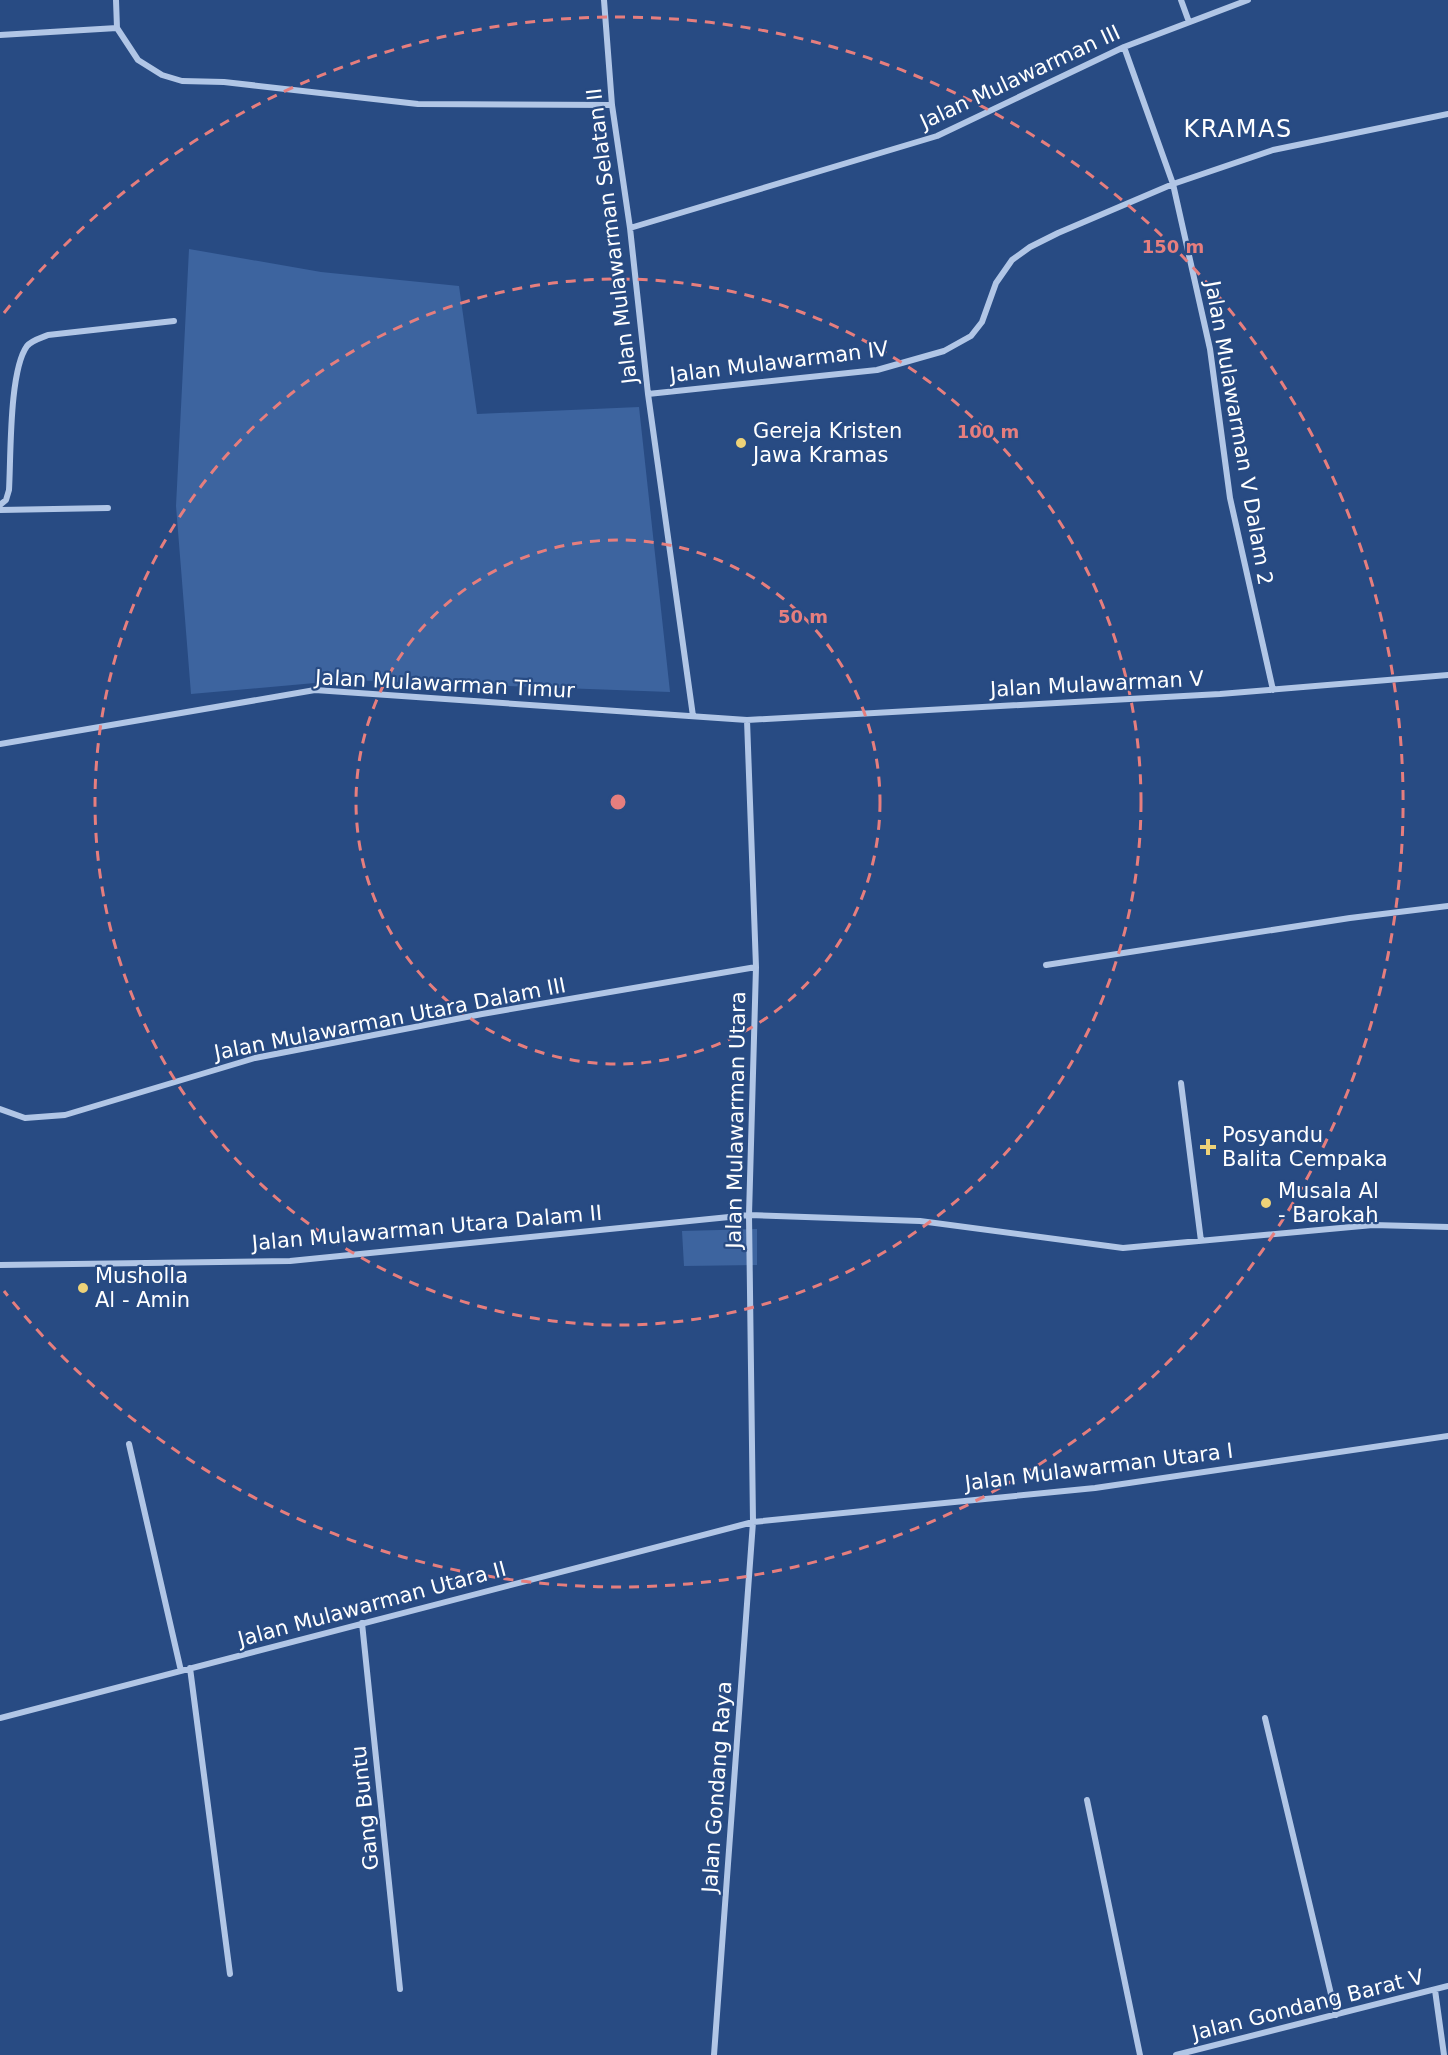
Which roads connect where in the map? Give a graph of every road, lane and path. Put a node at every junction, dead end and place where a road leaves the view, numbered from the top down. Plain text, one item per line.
1 (116, 0) edge
2 (604, 0) edge
3 (1181, 0) edge
4 (1248, 0) edge
5 (1189, 22) junction
6 (117, 28) junction
7 (0, 35) edge
8 (1124, 47) junction
9 (612, 105) junction
10 (1448, 114) edge
11 (1173, 184) junction
12 (630, 228) junction
13 (174, 321) dead end
14 (648, 394) junction
15 (0, 508) edge
16 (108, 508) dead end
17 (1448, 675) edge
18 (1273, 690) junction
19 (693, 716) junction
20 (747, 720) junction
21 (0, 744) edge
22 (1448, 906) edge
23 (1046, 965) dead end
24 (756, 967) junction
25 (1181, 1083) dead end
26 (0, 1109) edge
27 (749, 1215) junction
28 (1448, 1227) edge
29 (1201, 1241) junction
30 (0, 1265) edge
31 (1448, 1436) edge
32 (129, 1444) dead end
33 (753, 1522) junction
34 (362, 1623) junction
35 (190, 1668) junction
36 (181, 1671) junction
37 (0, 1718) edge
38 (1265, 1718) dead end
39 (1088, 1800) dead end
40 (230, 1974) dead end
41 (1448, 1986) edge
42 (400, 1989) dead end
43 (1435, 1990) junction
44 (1336, 2015) junction
45 (714, 2055) edge
46 (1140, 2055) edge
47 (1176, 2055) edge
48 (1444, 2055) edge

1 - 6 street
2 - 9 street, Jalan Mulawarman Selatan II
3 - 5 street
4 - 5 street, Jalan Mulawarman III
5 - 8 street, Jalan Mulawarman III
6 - 7 street
6 - 9 street
8 - 11 street, Jalan Mulawarman V Dalam 2
8 - 12 street, Jalan Mulawarman III
9 - 12 street, Jalan Mulawarman Selatan II
10 - 11 street, Jalan Mulawarman IV
11 - 14 street, Jalan Mulawarman IV
11 - 18 street, Jalan Mulawarman V Dalam 2
12 - 14 street, Jalan Mulawarman Selatan II
13 - 15 street
14 - 19 street, Jalan Mulawarman Selatan II
15 - 16 street
17 - 18 street, Jalan Mulawarman V
18 - 20 street, Jalan Mulawarman V
19 - 20 street, Jalan Mulawarman Timur
19 - 21 street, Jalan Mulawarman Timur
20 - 24 street, Jalan Mulawarman Utara
22 - 23 street
24 - 26 street, Jalan Mulawarman Utara Dalam III
24 - 27 street, Jalan Mulawarman Utara
25 - 29 street
27 - 29 street, Jalan Mulawarman Utara Dalam II
27 - 30 street, Jalan Mulawarman Utara Dalam II
27 - 33 street, Jalan Mulawarman Utara
28 - 29 street, Jalan Mulawarman Utara Dalam II
31 - 33 street, Jalan Mulawarman Utara I
32 - 36 street
33 - 34 street, Jalan Mulawarman Utara II
33 - 45 street, Jalan Gondang Raya
34 - 35 street, Jalan Mulawarman Utara II
34 - 42 street, Gang Buntu
35 - 36 street, Jalan Mulawarman Utara II
35 - 40 street
36 - 37 street, Jalan Mulawarman Utara II
38 - 44 street
39 - 46 street
41 - 43 street, Jalan Gondang Barat V
43 - 44 street, Jalan Gondang Barat V
43 - 48 street
44 - 47 street, Jalan Gondang Barat V

